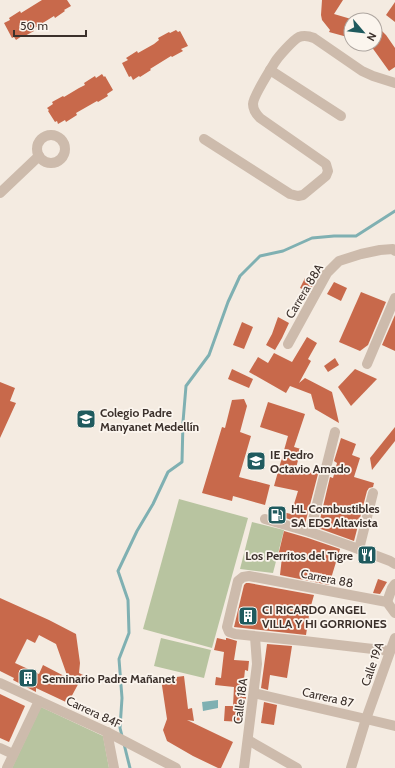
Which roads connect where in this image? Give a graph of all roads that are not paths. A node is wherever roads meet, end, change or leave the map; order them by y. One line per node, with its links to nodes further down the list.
1 (270, 70): 2 (street); 3 (street); 4 (street)
2 (395, 83)
3 (341, 116)
4 (204, 139)
5 (39, 156): 6 (street)
6 (0, 193)
7 (394, 249): 9 (street, Carrera 88A)
8 (395, 298): 10 (street)
9 (288, 344)
10 (366, 364)
11 (335, 432): 14 (street)
12 (373, 493): 15 (street)
13 (265, 519): 14 (street)
14 (310, 532): 15 (street)
15 (359, 549): 16 (street)
16 (395, 564)
17 (395, 584): 18 (street)
18 (387, 602): 19 (street); 20 (street, Carrera 88)
19 (395, 614)
20 (255, 637): 22 (street); 24 (street, Calle 18A)
21 (395, 638): 22 (street, Calle 19A)
22 (390, 651): 26 (street, Calle 19A)
23 (0, 683): 25 (street, Carrera 84F)
24 (254, 693): 26 (street, Carrera 87); 29 (street, Calle 18A)
25 (39, 701): 28 (street, Carrera 84F); 31 (street)
26 (366, 719): 27 (street, Carrera 87); 38 (street, Calle 19A)
27 (395, 726)
28 (107, 732): 32 (street, Carrera 84F); 34 (street)
29 (248, 740): 36 (street, Calle 18A); 37 (street)
30 (0, 748): 31 (street)
31 (13, 754): 33 (street)
32 (158, 763): 35 (street, Carrera 84F)
33 (7, 768)
34 (114, 768)
35 (176, 768)
36 (244, 768)
37 (298, 768)
38 (351, 768)

